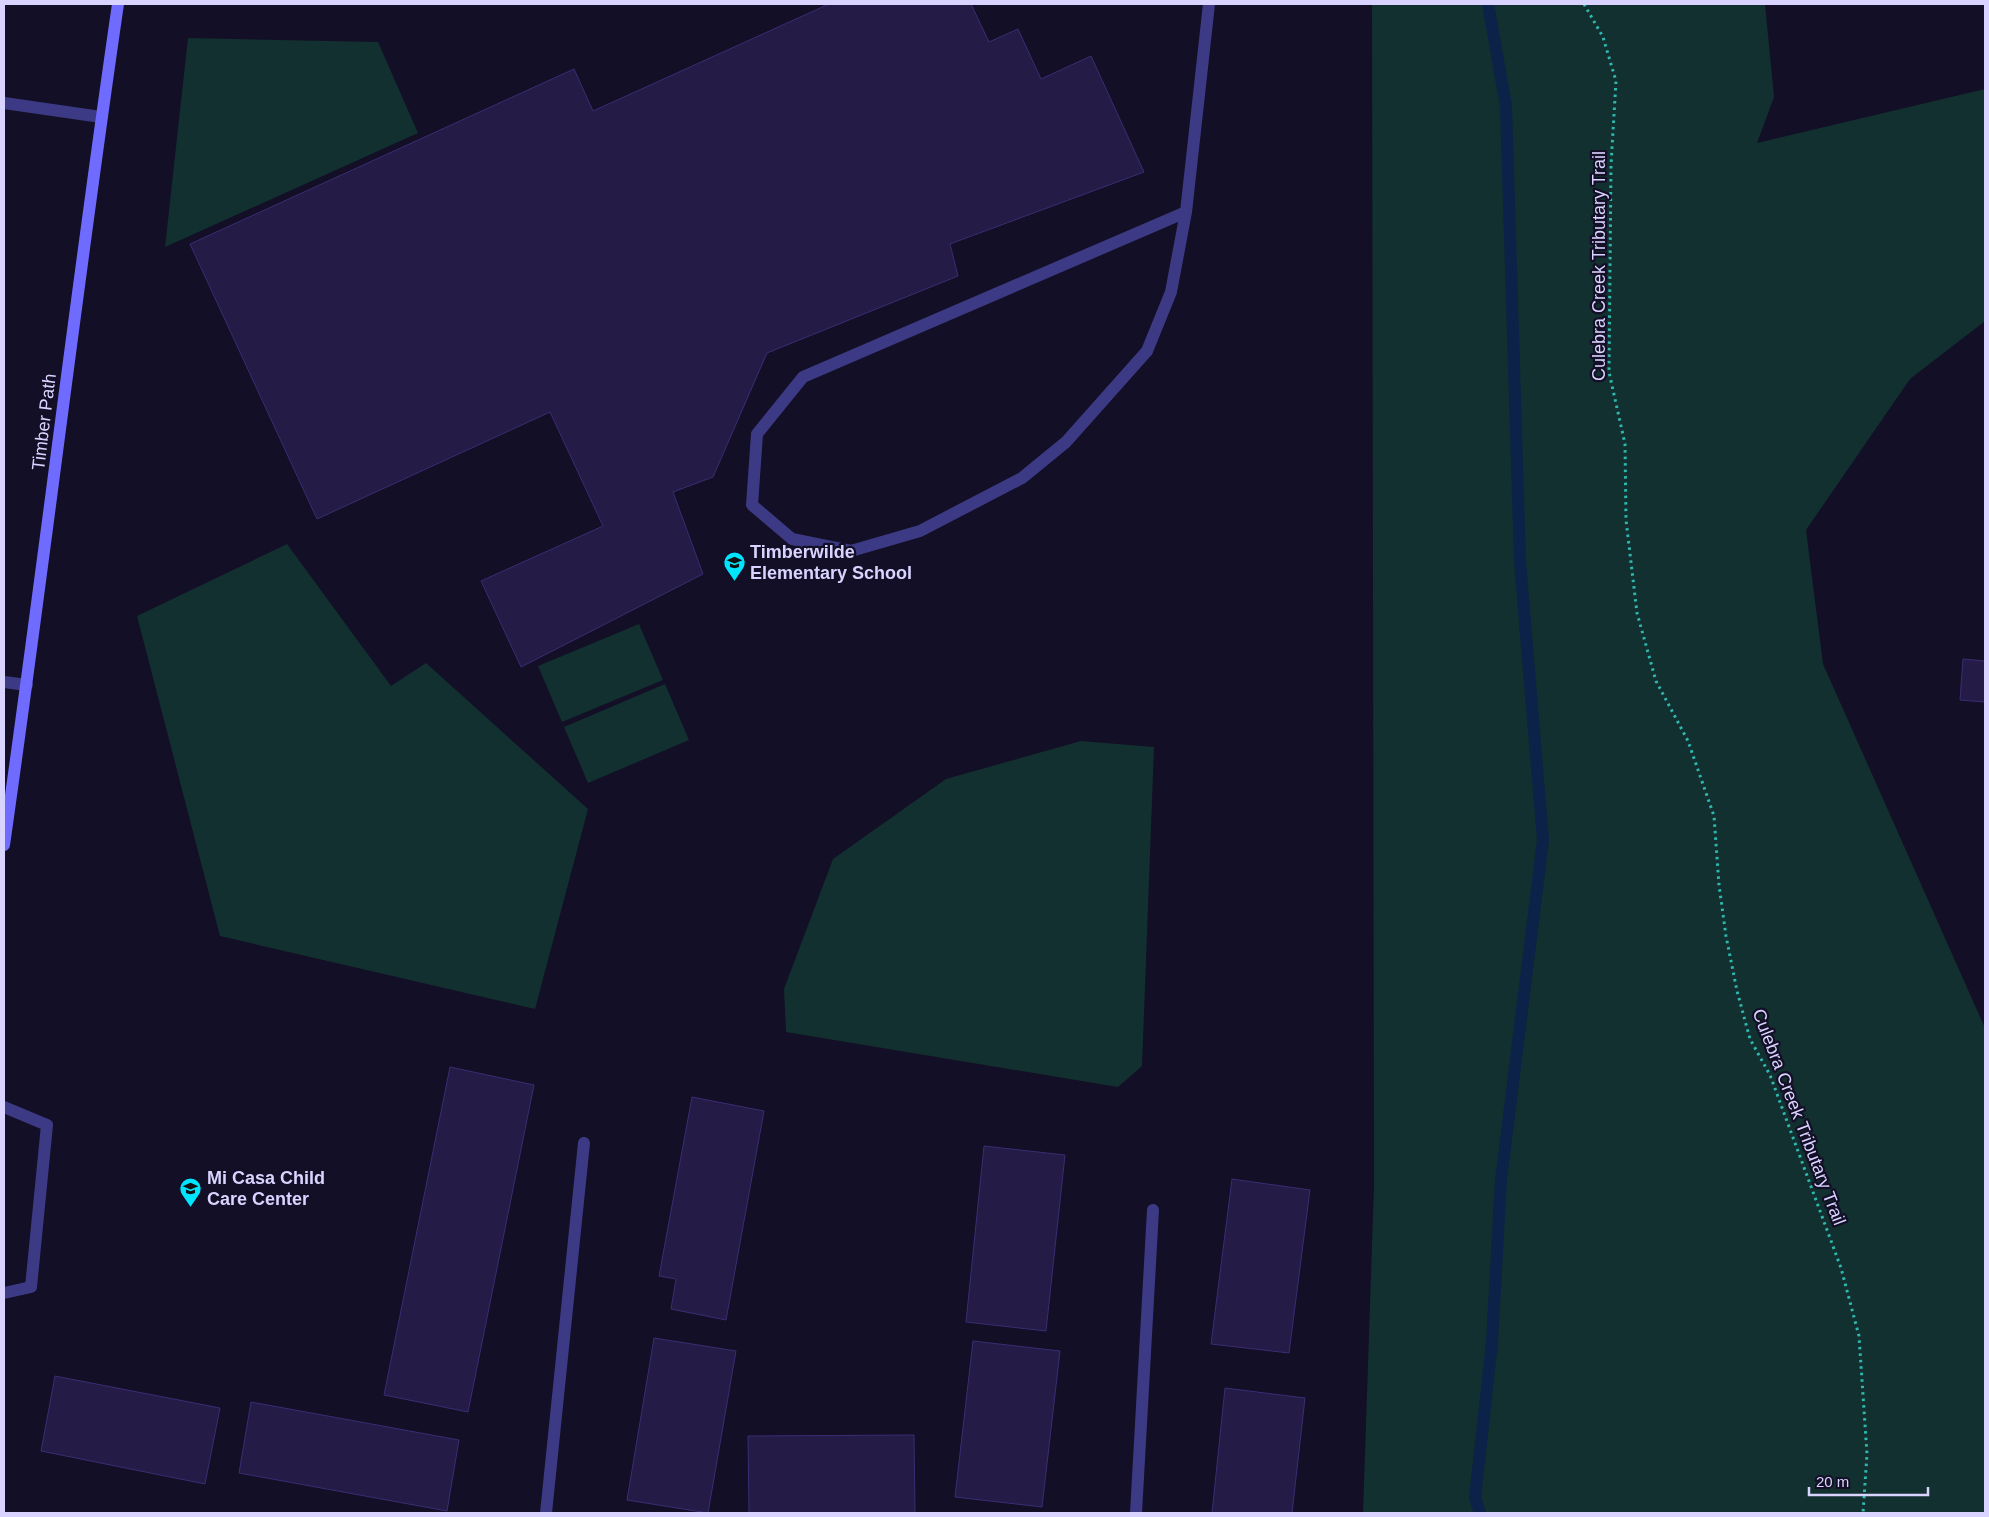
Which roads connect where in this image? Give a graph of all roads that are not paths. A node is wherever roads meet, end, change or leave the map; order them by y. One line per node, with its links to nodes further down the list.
1 (118, 4): 4 (street, Timber Path)
2 (1209, 4): 5 (street)
3 (4, 103): 4 (street)
4 (101, 118): 7 (street, Timber Path)
5 (1186, 212): 5 (street)
6 (4, 682): 7 (street)
7 (27, 685): 8 (street, Timber Path)
8 (4, 845)
9 (4, 1107): 12 (street)
10 (584, 1143): 13 (street)
11 (1153, 1210): 14 (street)
12 (4, 1292)
13 (546, 1513)
14 (1136, 1513)

